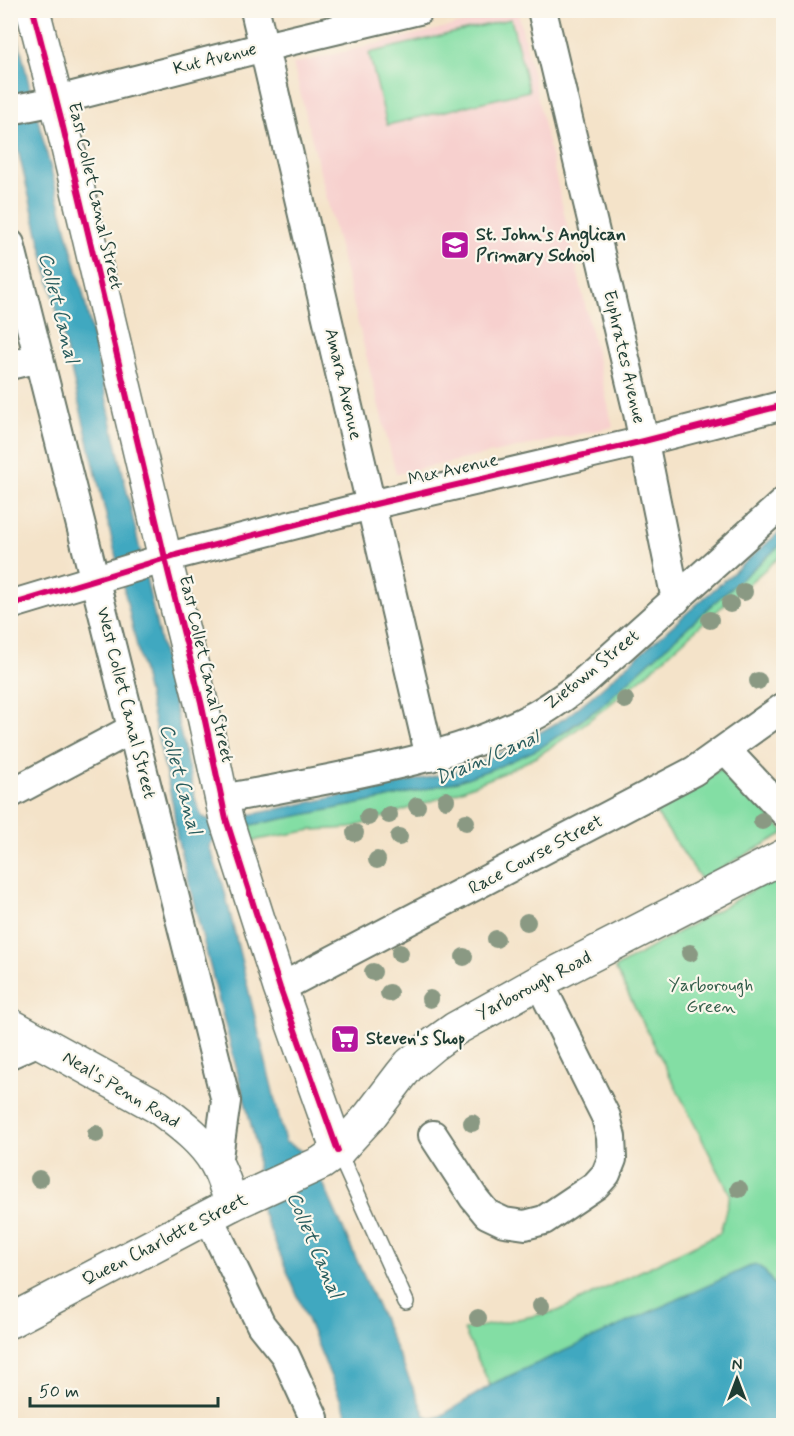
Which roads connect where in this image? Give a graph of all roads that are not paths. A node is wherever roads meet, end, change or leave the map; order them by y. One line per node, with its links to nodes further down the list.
1 (33, 10): 6 (street, East Collet Canal Street)
2 (255, 10): 5 (street, Amara Avenue)
3 (419, 10): 5 (street, Kut Avenue)
4 (542, 10): 12 (street, Euphrates Avenue)
5 (264, 46): 6 (street, Kut Avenue); 14 (street, Amara Avenue)
6 (51, 101): 7 (street, Kut Avenue); 15 (street, East Collet Canal Street)
7 (10, 110)
8 (10, 244): 9 (street, West Collet Canal Street)
9 (39, 358): 10 (street); 15 (street, West Collet Canal Street)
10 (10, 364)
11 (783, 405): 12 (street, Mex Avenue)
12 (644, 441): 14 (street, Mex Avenue); 16 (street, Euphrates Avenue)
13 (783, 502): 16 (street, Zietown Street)
14 (371, 505): 15 (street, Mex Avenue); 21 (street, Amara Avenue)
15 (130, 568): 17 (street, Mex Avenue); 19 (street, West Collet Canal Street); 24 (street, East Collet Canal Street)
16 (676, 600): 21 (street, Zietown Street)
17 (10, 605)
18 (783, 707): 20 (street, Race Course Street)
19 (132, 729): 22 (street); 32 (street, West Collet Canal Street)
20 (726, 750): 23 (street); 27 (street, Race Course Street)
21 (430, 757): 24 (street, Zietown Street)
22 (10, 794)
23 (783, 812)
24 (225, 816): 27 (street, East Collet Canal Street)
25 (783, 855): 26 (street, Yarborough Road)
26 (538, 982): 30 (street); 31 (street, Yarborough Road)
27 (280, 988): 31 (street, East Collet Canal Street)
28 (10, 1025): 29 (street, Neal's Penn Road)
29 (25, 1048): 32 (street, Neal's Penn Road)
30 (433, 1135)
31 (329, 1157): 33 (street, Queen Charlotte Street); 34 (lane)
32 (217, 1164): 33 (street, Neal's Penn Road)
33 (230, 1205): 35 (street, Queen Charlotte Street); 36 (street)
34 (406, 1302)
35 (10, 1321)
36 (314, 1418)

